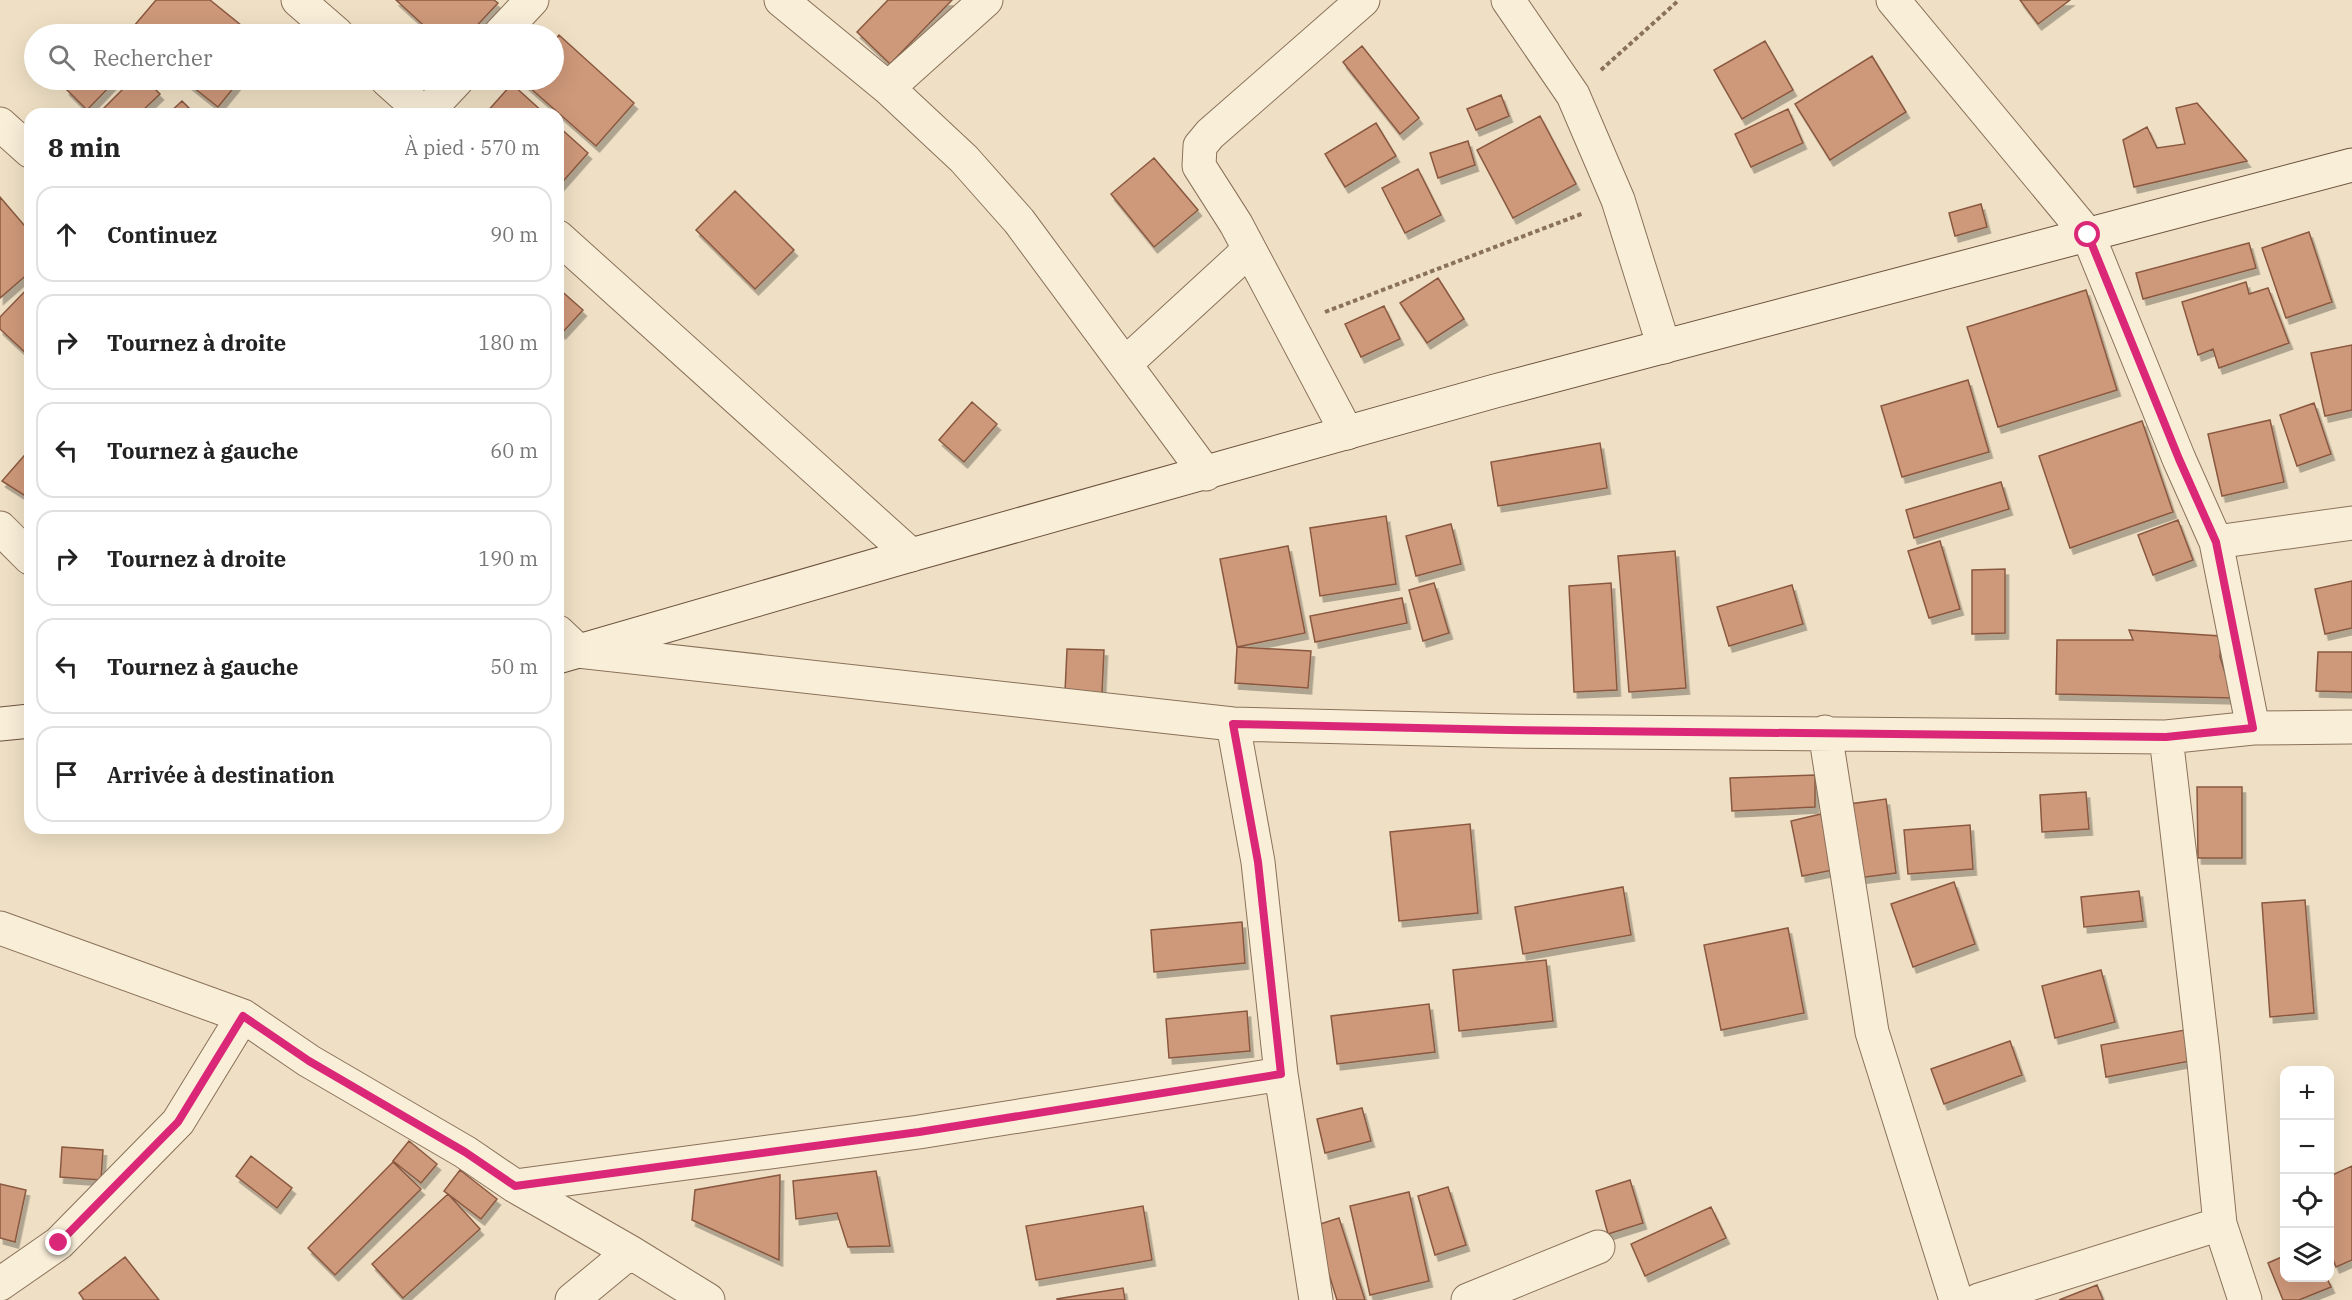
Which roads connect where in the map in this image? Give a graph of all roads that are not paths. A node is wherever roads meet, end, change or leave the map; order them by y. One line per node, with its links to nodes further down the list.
1 (298, 0): 8 (street)
2 (532, 0): 9 (street)
3 (781, 0): 10 (street)
4 (986, 0): 10 (street)
5 (1363, 0): 20 (street)
6 (1508, 0): 21 (street)
7 (1893, 0): 18 (street)
8 (326, 24)
9 (509, 24)
10 (888, 88): 22 (street)
11 (398, 90): 13 (street)
12 (448, 90): 14 (street)
13 (418, 108)
14 (431, 108)
15 (0, 124): 16 (street)
16 (24, 146)
17 (2352, 165): 18 (street)
18 (2088, 235): 21 (street); 27 (street)
19 (564, 242): 29 (street)
20 (1249, 250): 22 (street); 23 (street)
21 (1664, 347): 23 (street)
22 (1126, 363): 24 (street)
23 (1347, 433): 24 (street)
24 (1206, 474): 29 (street)
25 (2352, 523): 27 (street)
26 (0, 528): 28 (street)
27 (2216, 542): 35 (street)
28 (24, 552)
29 (911, 555): 30 (street)
30 (565, 647): 33 (street)
31 (24, 722): 32 (street)
32 (0, 724)
33 (1233, 724): 36 (street); 40 (street)
34 (2352, 727): 35 (street)
35 (2253, 728): 37 (street)
36 (1825, 732): 37 (street); 50 (street)
37 (2166, 737): 42 (street)
38 (0, 928): 39 (street)
39 (243, 1016): 41 (street); 45 (street)
40 (1281, 1074): 41 (street); 48 (street)
41 (515, 1186): 44 (street)
42 (2220, 1224): 51 (street); 52 (street)
43 (1598, 1247): 49 (street)
44 (630, 1252): 46 (street); 47 (street)
45 (0, 1284)
46 (572, 1300)
47 (708, 1300)
48 (1316, 1300)
49 (1468, 1300)
50 (1956, 1300)
51 (1980, 1300)
52 (2245, 1300)

